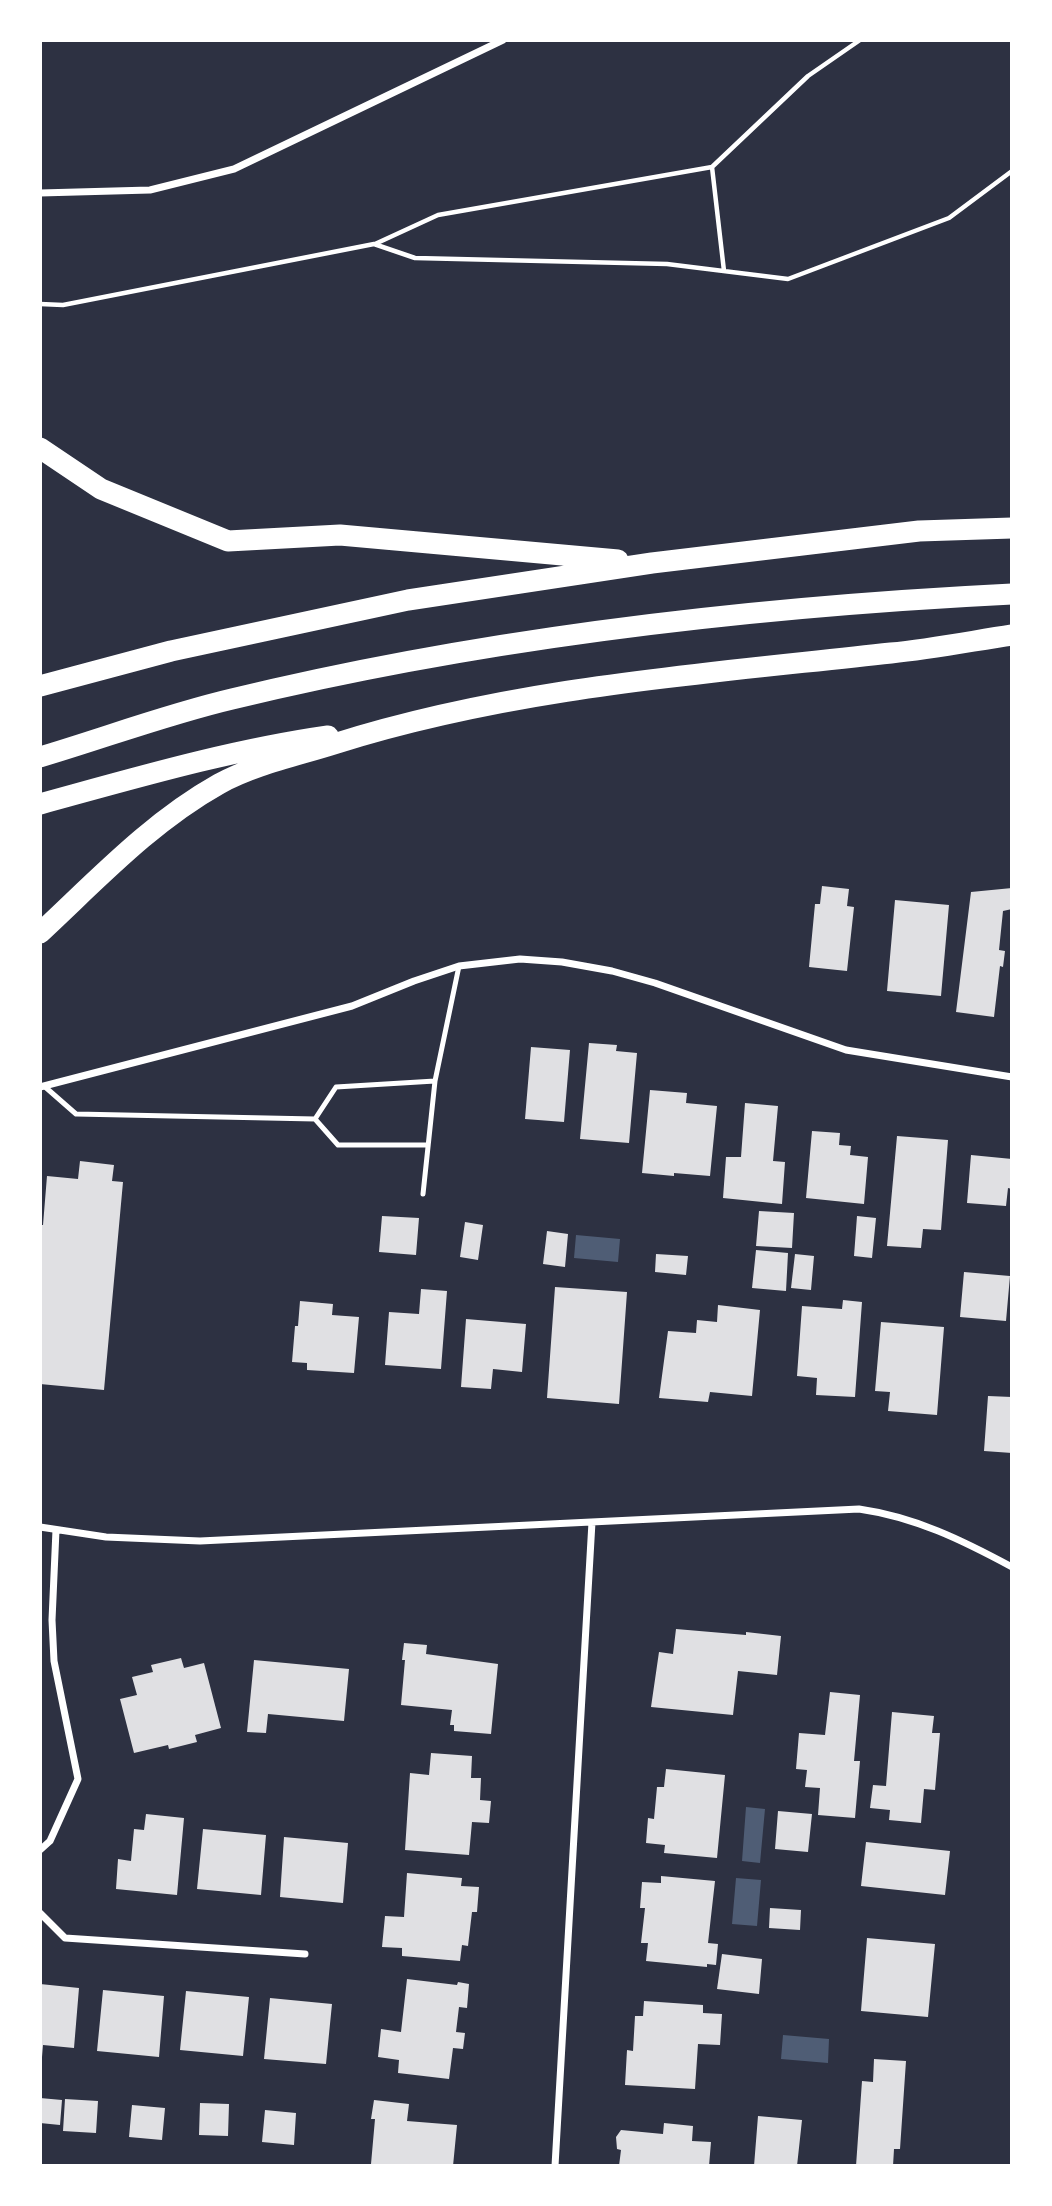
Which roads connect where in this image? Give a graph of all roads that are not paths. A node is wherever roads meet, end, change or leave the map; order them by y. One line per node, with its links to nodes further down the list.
1 (503, 40): 2 (street)
2 (40, 193)
3 (40, 448): 5 (highway)
4 (1012, 528): 5 (highway)
5 (652, 563): 8 (highway)
6 (1012, 594): 10 (highway)
7 (1012, 635): 9 (highway)
8 (40, 686)
9 (390, 726): 11 (highway); 12 (highway)
10 (40, 757)
11 (40, 804)
12 (40, 933)
13 (459, 966): 14 (street); 15 (lane); 16 (street)
14 (1012, 1077)
15 (435, 1081): 17 (lane); 18 (lane)
16 (42, 1087): 17 (lane)
17 (315, 1119): 18 (lane)
18 (428, 1145): 19 (lane)
19 (423, 1194)
20 (592, 1522): 22 (street); 23 (street); 27 (street)
21 (40, 1527): 22 (street)
22 (56, 1530): 24 (street)
23 (1012, 1567)
24 (40, 1850)
25 (40, 1913): 26 (street)
26 (304, 1954)
27 (555, 2166)

